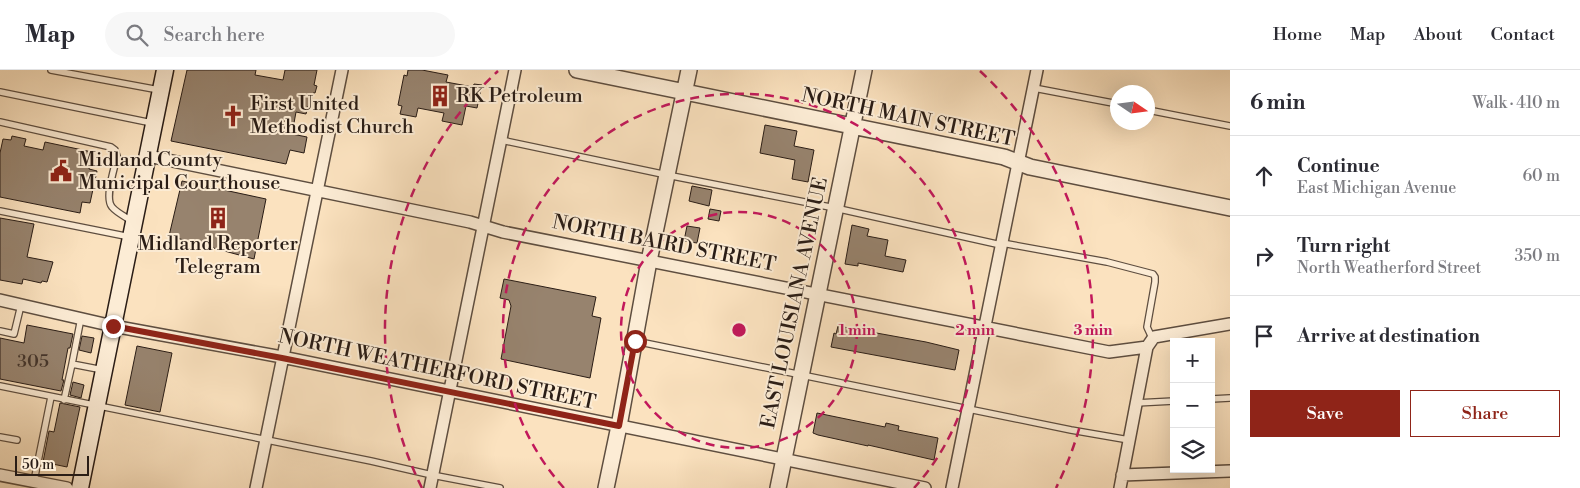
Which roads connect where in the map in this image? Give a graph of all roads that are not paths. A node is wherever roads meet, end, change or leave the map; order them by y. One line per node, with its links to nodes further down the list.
1 (51, 70): 10 (lane)
2 (165, 70): 10 (main road)
3 (342, 70): 23 (street)
4 (516, 70): 19 (street)
5 (577, 70): 12 (street, NORTH MAIN STREET)
6 (689, 70): 12 (street)
7 (864, 70): 17 (street, EAST LOUISIANA AVENUE)
8 (1037, 70): 9 (street)
9 (1034, 88): 13 (lane); 21 (street)
10 (161, 91): 16 (main road)
11 (0, 92): 16 (lane)
12 (684, 92): 17 (street, NORTH MAIN STREET); 22 (street)
13 (1110, 102)
14 (1155, 111): 18 (lane)
15 (0, 122): 28 (lane)
16 (154, 123): 20 (main road)
17 (852, 126): 21 (street, NORTH MAIN STREET); 24 (street, EAST LOUISIANA AVENUE)
18 (1230, 126)
19 (501, 140): 22 (lane); 27 (street)
20 (148, 156): 23 (street, NORTH BAIRD STREET); 28 (main road)
21 (1018, 162): 25 (street, NORTH MAIN STREET); 29 (street)
22 (667, 175): 24 (lane); 30 (street)
23 (317, 191): 27 (street, NORTH BAIRD STREET); 41 (street)
24 (835, 208): 29 (lane); 31 (street, EAST LOUISIANA AVENUE)
25 (1230, 208)
26 (0, 211): 28 (lane)
27 (483, 226): 30 (street, NORTH BAIRD STREET); 46 (street)
28 (133, 230): 36 (main road)
29 (1002, 244): 37 (street); 40 (lane)
30 (649, 261): 31 (street, NORTH BAIRD STREET); 39 (street)
31 (818, 294): 37 (street, NORTH BAIRD STREET); 44 (street, EAST LOUISIANA AVENUE)
32 (0, 300): 33 (street, NORTH WEATHERFORD STREET)
33 (21, 305): 34 (street, NORTH WEATHERFORD STREET); 38 (lane)
34 (81, 318): 36 (street, NORTH WEATHERFORD STREET); 42 (lane)
35 (1230, 324): 40 (street, NORTH BAIRD STREET)
36 (113, 326): 41 (street, NORTH WEATHERFORD STREET); 43 (main road)
37 (985, 327): 40 (street, NORTH BAIRD STREET); 54 (street)
38 (0, 332)
39 (635, 341): 44 (lane); 55 (street)
40 (1150, 343): 52 (street)
41 (282, 358): 46 (street, NORTH WEATHERFORD STREET); 58 (street)
42 (72, 364): 43 (lane); 50 (lane)
43 (104, 371): 53 (main road)
44 (801, 375): 54 (lane); 60 (street, EAST LOUISIANA AVENUE)
45 (0, 386): 47 (lane)
46 (449, 392): 55 (street, NORTH WEATHERFORD STREET); 63 (street)
47 (51, 397): 50 (lane); 65 (lane)
48 (1230, 398): 49 (lane)
49 (1215, 399)
50 (64, 400): 53 (lane)
51 (1170, 401): 52 (lane)
52 (1136, 402): 59 (street)
53 (97, 407): 58 (lane); 67 (main road)
54 (968, 409): 59 (lane); 74 (street)
55 (619, 426): 60 (street, NORTH WEATHERFORD STREET); 71 (street)
56 (0, 437): 57 (lane)
57 (17, 440)
58 (266, 440): 63 (lane); 68 (street)
59 (1129, 440): 64 (street)
60 (784, 460): 72 (street, EAST LOUISIANA AVENUE); 73 (street, NORTH WEATHERFORD STREET)
61 (1230, 471): 64 (street)
62 (0, 475): 65 (street)
63 (432, 475): 69 (street); 70 (lane)
64 (1122, 475): 75 (street)
65 (34, 481): 66 (street)
66 (67, 488)
67 (80, 488)
68 (256, 488)
69 (430, 488)
70 (500, 488)
71 (606, 488)
72 (778, 488)
73 (925, 488)
74 (952, 488)
75 (1120, 488)

